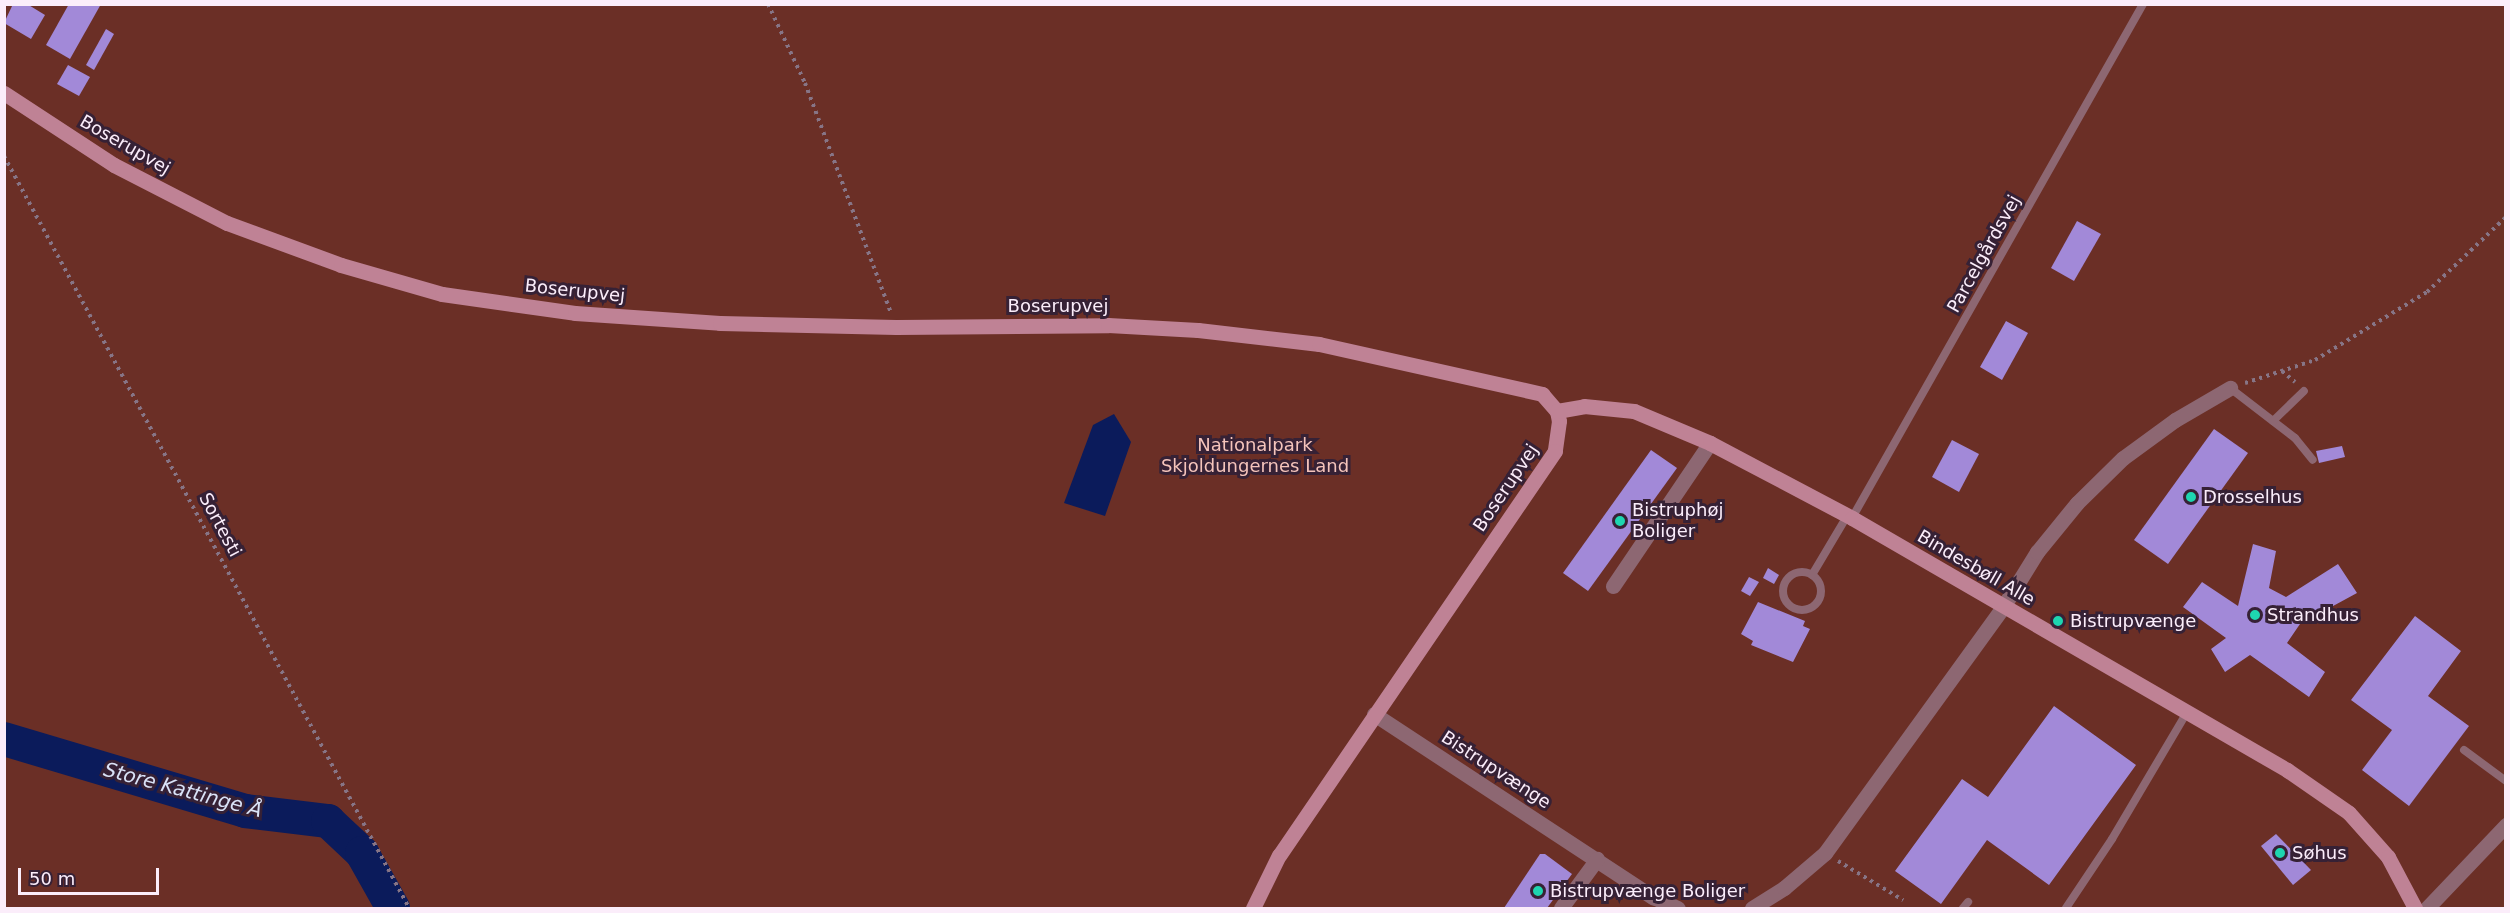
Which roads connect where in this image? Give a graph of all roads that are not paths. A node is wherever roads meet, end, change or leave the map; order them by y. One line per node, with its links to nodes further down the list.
1 (2143, 4): 9 (lane, Parcelgårdsvej)
2 (4, 93): 5 (street, Boserupvej)
3 (2230, 388): 6 (lane); 12 (street)
4 (2304, 391): 6 (lane)
5 (1557, 411): 7 (street, Bindesbøll Alle); 14 (street, Boserupvej)
6 (2273, 421): 8 (lane)
7 (1710, 443): 9 (street, Bindesbøll Alle); 11 (street)
8 (2313, 460)
9 (1849, 517): 10 (lane, Parcelgårdsvej); 12 (street, Bindesbøll Alle)
10 (1812, 574): 10 (lane)
11 (1613, 586)
12 (2003, 607): 13 (street, Bindesbøll Alle); 22 (street)
13 (2187, 712): 23 (lane); 24 (street, Bindesbøll Alle)
14 (1374, 714): 18 (street, Bistrupvænge); 19 (street, Boserupvej)
15 (2464, 750): 16 (lane)
16 (2505, 781)
17 (2505, 825): 25 (street)
18 (1597, 859): 20 (street); 21 (street, Bistrupvænge)
19 (1253, 909)
20 (1561, 909)
21 (1678, 909)
22 (1752, 909)
23 (2066, 909)
24 (2415, 909)
25 (2427, 909)

